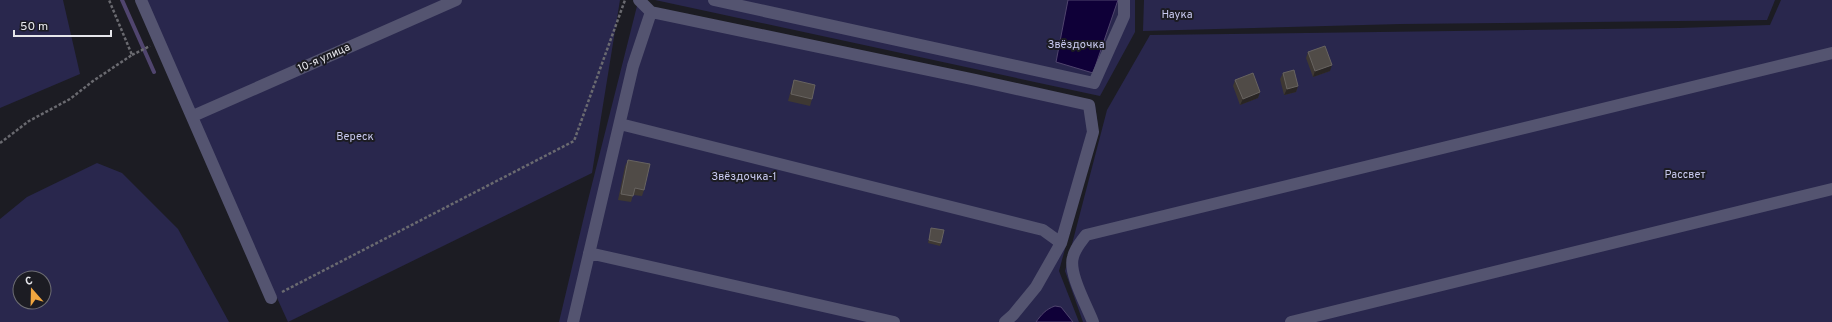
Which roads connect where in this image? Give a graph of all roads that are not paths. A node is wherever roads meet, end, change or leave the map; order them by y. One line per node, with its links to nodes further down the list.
1 (141, 0): 8 (street)
2 (456, 0): 8 (street, 10-я улица)
3 (639, 0): 6 (street)
4 (714, 0): 5 (street)
5 (1124, 0)
6 (651, 12): 9 (street); 11 (street)
7 (1832, 53): 17 (street)
8 (193, 116): 13 (street)
9 (620, 124): 11 (street); 12 (street)
10 (1832, 189): 18 (street)
11 (1061, 243): 16 (street)
12 (589, 253): 14 (street); 15 (street)
13 (271, 298)
14 (573, 322)
15 (894, 322)
16 (1005, 322)
17 (1093, 322)
18 (1291, 322)

